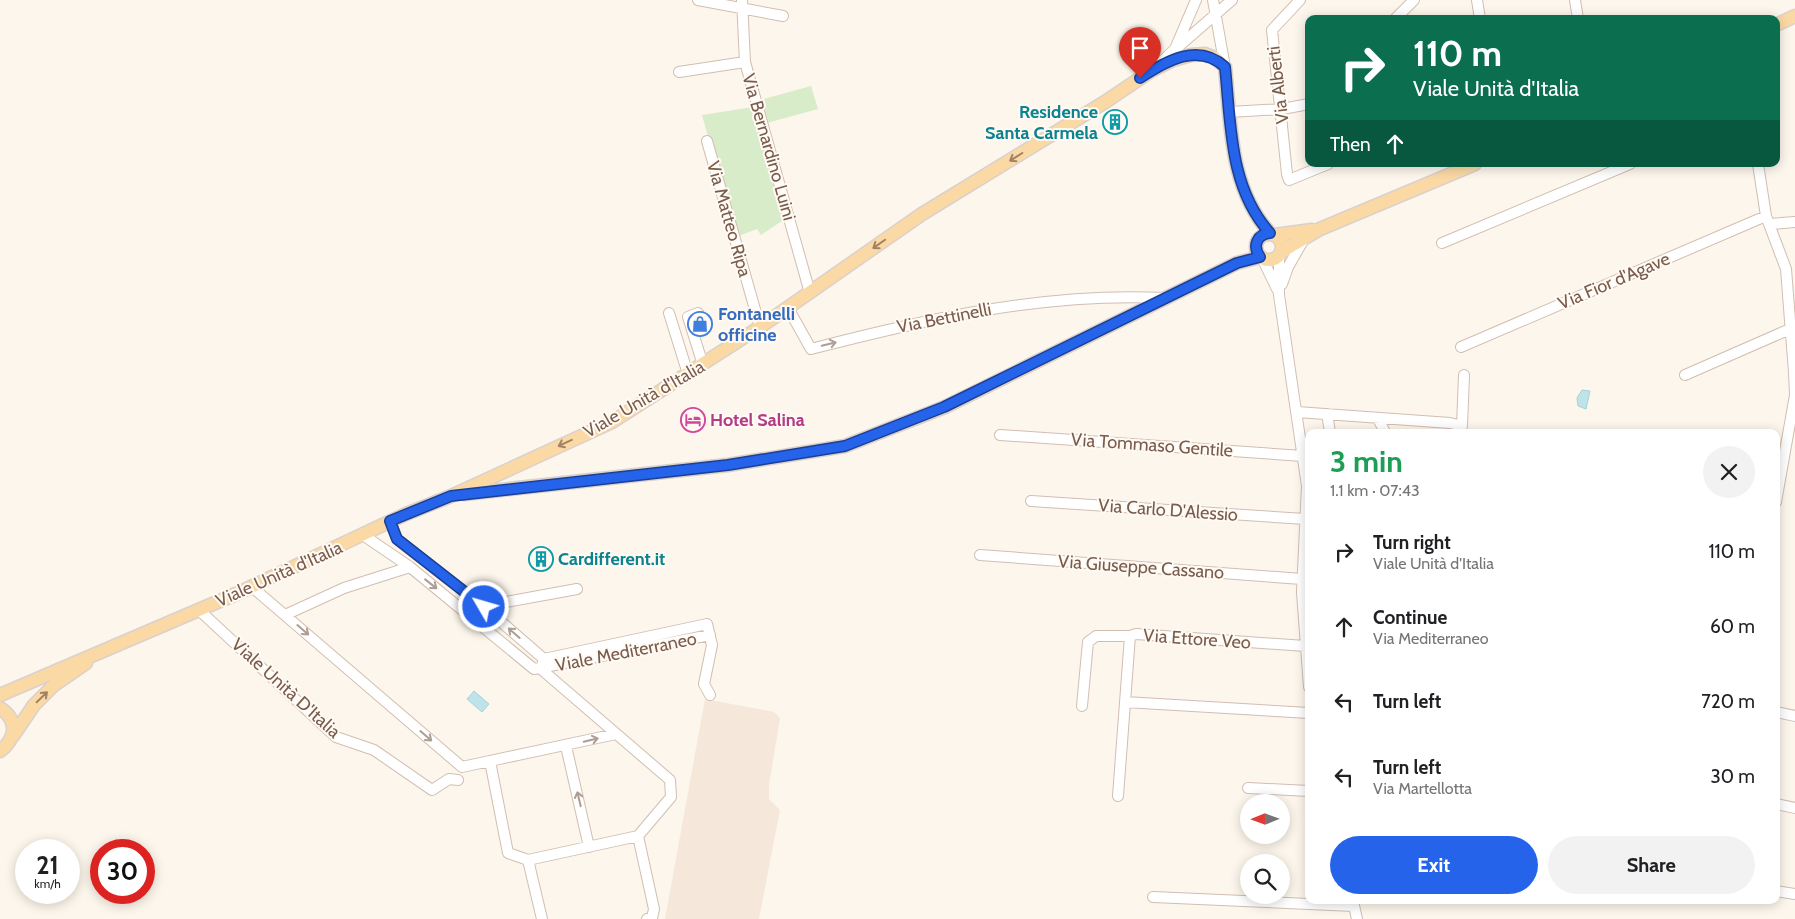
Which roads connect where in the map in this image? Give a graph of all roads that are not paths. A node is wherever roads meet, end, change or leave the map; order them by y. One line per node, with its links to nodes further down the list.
1 (698, 0): 9 (street)
2 (1196, 0): 17 (street)
3 (1213, 0): 10 (street)
4 (1232, 0): 10 (street)
5 (1300, 0): 23 (street, Via Alberti)
6 (1414, 0): 11 (street)
7 (1477, 0): 12 (street)
8 (1575, 0): 13 (street)
9 (742, 4): 14 (street); 18 (street, Via Bernardino Luini)
10 (1217, 15): 17 (street); 19 (street)
11 (1399, 15)
12 (1479, 15)
13 (1577, 15)
14 (783, 16)
15 (1795, 16): 16 (main road)
16 (1780, 23)
17 (1175, 49): 20 (street)
18 (745, 62): 21 (street); 38 (street, Via Bernardino Luini)
19 (1225, 67): 20 (main road, Viale Unità d'Italia); 24 (main road)
20 (1151, 71): 38 (main road, Viale Unità d'Italia, one-way to 38)
21 (679, 72)
22 (1305, 105): 23 (street)
23 (1282, 109): 24 (street); 26 (street, Via Alberti)
24 (1229, 112): 33 (main road)
25 (707, 141): 47 (street, Via Matteo Ripa)
26 (1321, 167)
27 (1469, 167): 32 (main road)
28 (1623, 167): 35 (street)
29 (1759, 167): 30 (street)
30 (1768, 220): 31 (street, Via Fior d'Agave); 42 (street); 49 (street, Via Fior d'Agave)
31 (1795, 222)
32 (1320, 229): 33 (main road); 34 (main road)
33 (1272, 234): 36 (main road); 37 (main road)
34 (1305, 238): 36 (main road); 39 (street)
35 (1442, 243)
36 (1280, 254): 37 (main road); 39 (street)
37 (1261, 258): 39 (street); 41 (main road)
38 (810, 293): 43 (main road, Viale Unità d'Italia)
39 (1279, 295): 54 (street)
40 (1126, 296): 41 (street, Via Bettinelli); 43 (street, Via Bettinelli, one-way to 40); 46 (street)
41 (1167, 298): 46 (main road)
42 (1792, 307): 48 (street)
43 (788, 308): 47 (main road, Viale Unità d'Italia)
44 (669, 313): 51 (street, Viale Unità D'Italia)
45 (698, 313): 50 (street, Viale Unità D'Italia)
46 (1137, 313): 64 (main road)
47 (760, 326): 50 (main road, Viale Unità d'Italia)
48 (1790, 329): 53 (street); 63 (street)
49 (1461, 347)
50 (703, 365): 51 (main road, Viale Unità d'Italia)
51 (688, 374): 61 (main road, Viale Unità d'Italia, one-way to 61)
52 (1464, 375): 56 (street)
53 (1685, 375)
54 (1297, 412): 55 (street); 60 (street)
55 (1327, 414): 56 (street); 57 (street)
56 (1378, 418): 58 (street)
57 (1330, 429)
58 (1384, 429)
59 (1000, 435): 60 (street, Via Tommaso Gentile)
60 (1303, 456): 62 (street)
61 (510, 468): 64 (main road); 65 (main road, Viale Unità d'Italia)
62 (1305, 469)
63 (1780, 479)
64 (519, 488): 65 (main road)
65 (451, 496): 68 (main road, Viale Unità d'Italia)
66 (1032, 501): 67 (street, Via Carlo D'Alessio)
67 (1305, 519): 72 (street)
68 (390, 521): 69 (main road, Viale Unità d'Italia); 75 (street)
69 (363, 535): 71 (street); 73 (main road, Viale Unità d'Italia)
70 (980, 555): 72 (street, Via Giuseppe Cassano)
71 (410, 567): 77 (street, one-way to 77); 78 (street)
72 (1302, 578): 80 (street)
73 (252, 587): 76 (main road, Viale Unità d'Italia); 78 (street)
74 (577, 589): 75 (street)
75 (484, 607): 77 (street); 82 (street, one-way to 75)
76 (199, 610): 81 (main road, Viale Unità d'Italia); 96 (street, Viale Unità D'Italia)
77 (464, 610): 82 (street)
78 (285, 615): 95 (street, one-way to 95)
79 (1130, 636): 80 (street, Via Ettore Veo); 85 (street, Via Ettore Veo); 86 (street)
80 (1305, 646)
81 (105, 650): 83 (main road, Viale Unità d'Italia); 92 (main road, Viale Unità d'Italia, one-way to 81)
82 (543, 664): 84 (street, Viale Mediterraneo); 91 (street)
83 (0, 695)
84 (710, 695)
85 (1125, 702): 89 (street); 99 (street, Via Ettore Veo)
86 (1082, 706)
87 (0, 708): 92 (main road)
88 (1780, 713): 90 (street)
89 (1305, 714)
90 (1795, 716)
91 (616, 734): 93 (street, one-way to 91); 102 (street)
92 (13, 736): 94 (main road, Viale Unità d'Italia)
93 (566, 746): 95 (street); 103 (street, one-way to 93)
94 (0, 750)
95 (490, 761): 104 (street)
96 (458, 780)
97 (1248, 788): 98 (street)
98 (1305, 791)
99 (1118, 796)
100 (1780, 805): 101 (street)
101 (1795, 808)
102 (638, 836): 103 (street); 111 (street)
103 (589, 847): 104 (street)
104 (528, 860): 110 (street)
105 (1780, 892): 106 (street)
106 (1795, 894)
107 (1154, 897): 108 (street)
108 (1305, 902)
109 (1354, 904): 112 (street)
110 (542, 919)
111 (647, 919)
112 (1357, 919)

